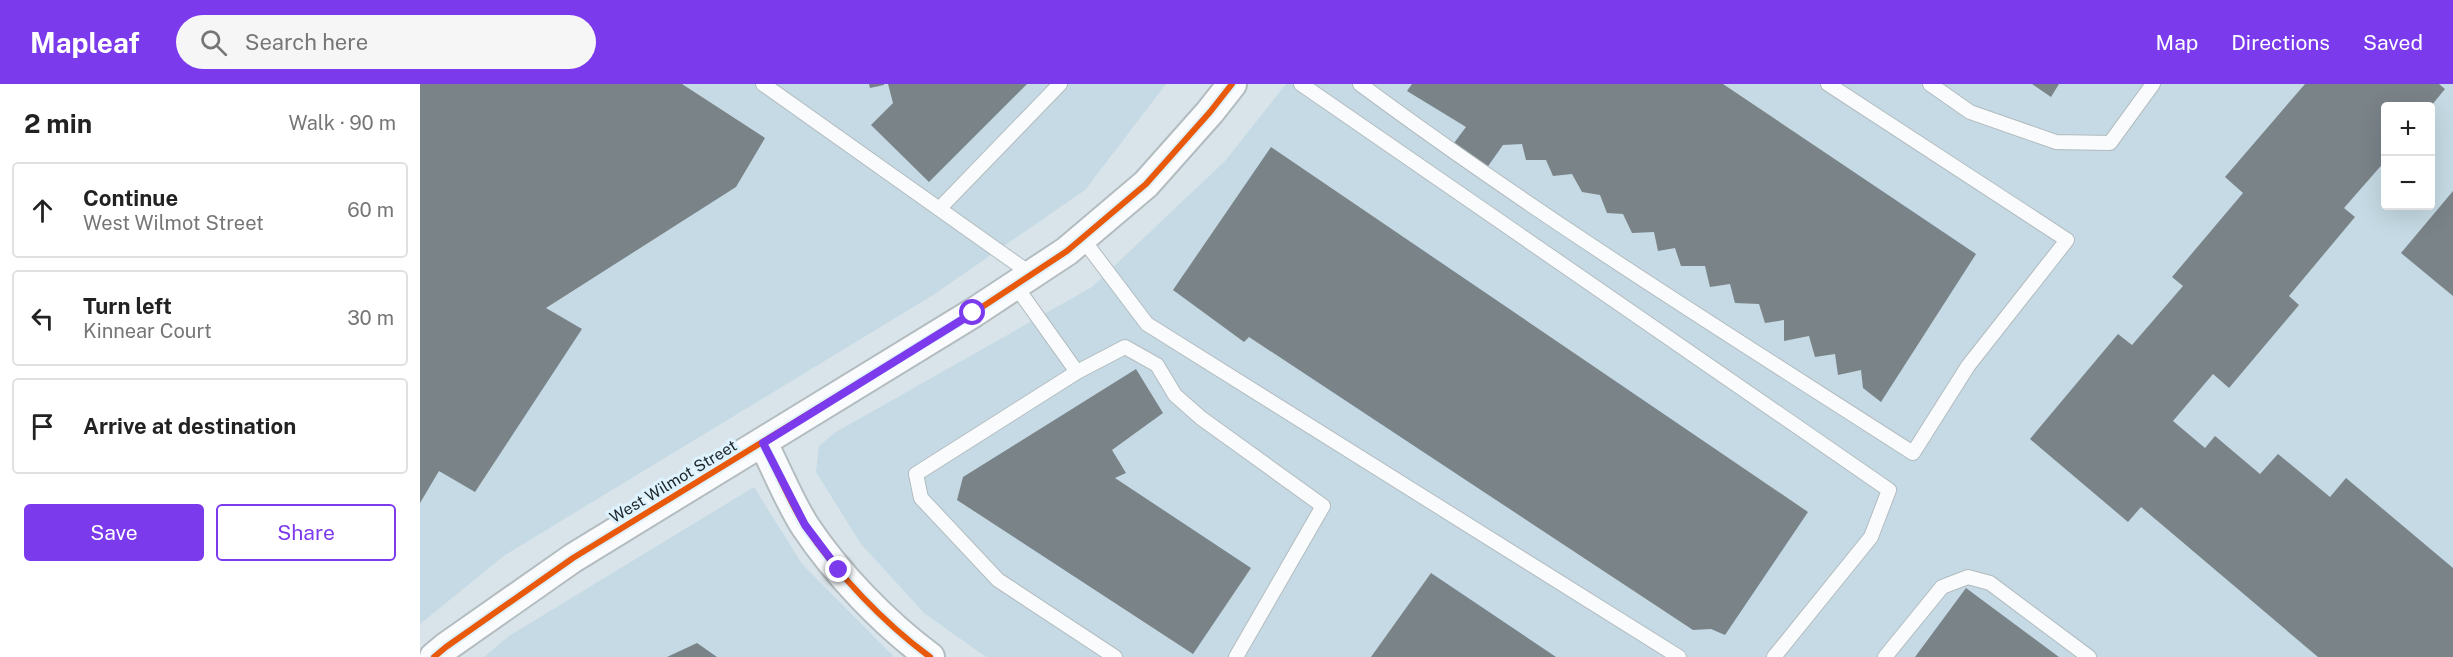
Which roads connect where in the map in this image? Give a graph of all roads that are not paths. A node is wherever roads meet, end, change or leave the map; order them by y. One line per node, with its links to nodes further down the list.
1 (764, 84): 9 (lane)
2 (1060, 84): 9 (lane)
3 (1232, 84): 10 (street, West Wilmot Street)
4 (1301, 84): 19 (lane)
5 (1360, 84): 6 (lane)
6 (1828, 84)
7 (1930, 84): 8 (lane)
8 (2152, 84)
9 (939, 209): 11 (lane)
10 (1082, 238): 11 (street, West Wilmot Street); 18 (lane)
11 (1023, 280): 12 (lane); 13 (street, West Wilmot Street)
12 (1077, 372): 16 (lane); 17 (lane)
13 (763, 443): 14 (street, West Wilmot Street); 15 (street)
14 (434, 657)
15 (930, 657)
16 (1115, 657)
17 (1236, 657)
18 (1679, 657)
19 (1774, 657)
20 (1885, 657): 21 (lane)
21 (2089, 657)

